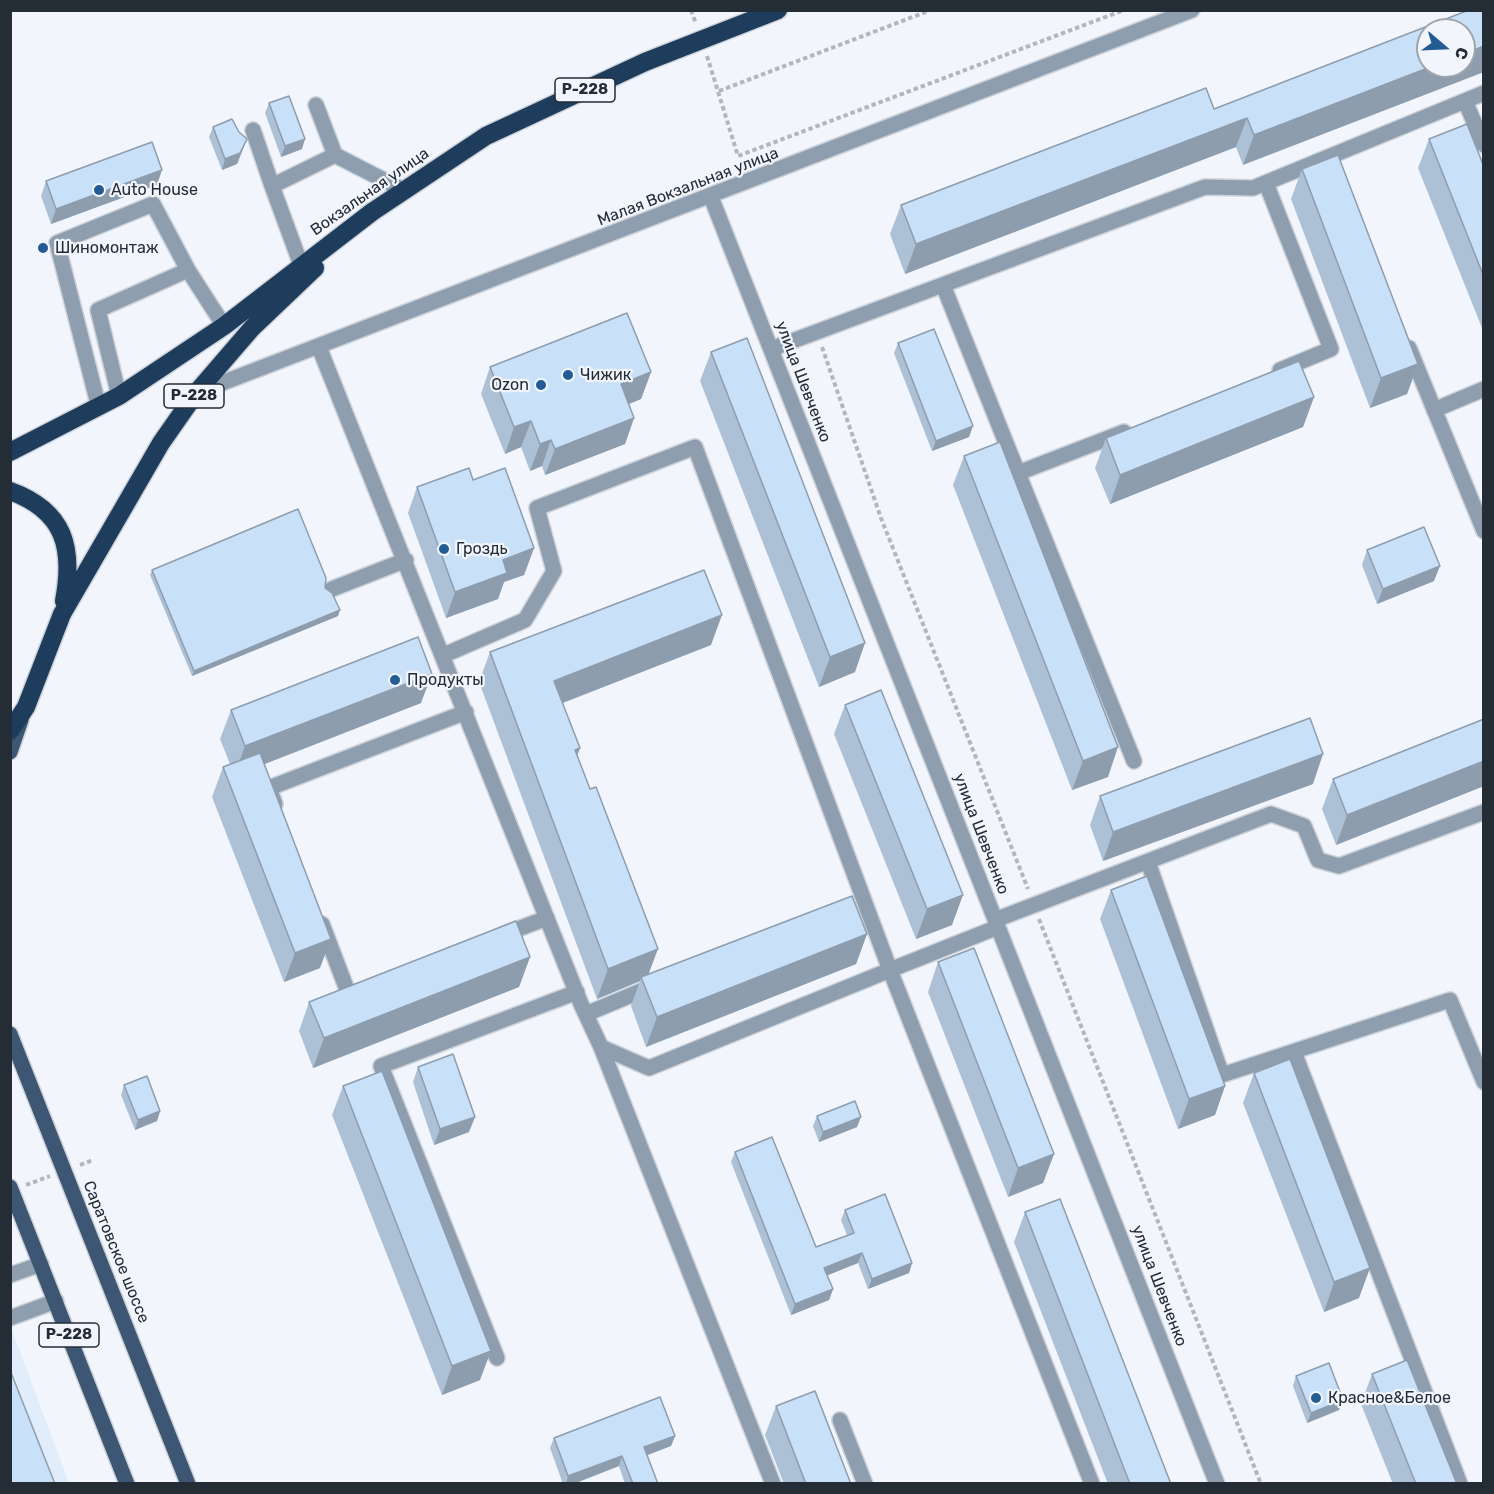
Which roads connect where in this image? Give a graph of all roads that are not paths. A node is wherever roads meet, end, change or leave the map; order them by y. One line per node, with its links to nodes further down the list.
1 (778, 10): 11 (highway, Вокзальная улица / Р-228)
2 (1192, 10): 12 (street, Малая Вокзальная улица)
3 (1484, 93): 4 (street)
4 (1465, 101): 7 (street); 9 (street)
5 (316, 105): 8 (street)
6 (253, 130): 10 (street)
7 (1484, 145)
8 (335, 155): 10 (street); 11 (street)
9 (1266, 183): 16 (street); 21 (street)
10 (272, 186): 14 (street)
11 (403, 190): 13 (highway, Вокзальная улица / Р-228)
12 (711, 197): 19 (street, Малая Вокзальная улица); 20 (street, улица Шевченко)
13 (372, 212): 14 (highway, Вокзальная улица / Р-228); 23 (highway, Р-228)
14 (302, 265): 17 (highway, Вокзальная улица / Р-228)
15 (188, 270): 17 (street); 24 (street); 25 (street)
16 (943, 285): 20 (street); 29 (street)
17 (224, 326): 24 (highway, Вокзальная улица / Р-228)
18 (1403, 332): 26 (street)
19 (319, 347): 23 (street, Малая Вокзальная улица); 32 (street)
20 (771, 349): 46 (street, улица Шевченко)
21 (1266, 375)
22 (1484, 389): 26 (street)
23 (196, 393): 34 (highway, Р-228)
24 (119, 396): 25 (highway, Вокзальная улица / Р-228)
25 (99, 408): 28 (highway, Вокзальная улица / Р-228)
26 (1434, 410): 31 (street)
27 (1137, 426): 29 (street)
28 (10, 452)
29 (1018, 473): 40 (street)
30 (10, 491): 34 (highway)
31 (1484, 531)
32 (405, 560): 33 (street); 35 (street)
33 (332, 589)
34 (62, 614): 36 (highway, Р-228)
35 (444, 655): 37 (street); 48 (street)
36 (26, 707): 38 (highway); 39 (main road, Р-228)
37 (466, 712): 42 (street); 45 (street)
38 (10, 730)
39 (10, 752)
40 (1134, 760)
41 (1484, 812): 43 (street)
42 (282, 821)
43 (1148, 862): 46 (street); 55 (street)
44 (315, 908): 50 (street)
45 (547, 918): 47 (street); 51 (street)
46 (997, 924): 48 (street); 69 (street, улица Шевченко)
47 (492, 939)
48 (890, 970): 54 (street); 68 (street)
49 (671, 978): 52 (street)
50 (371, 986)
51 (577, 992): 52 (street); 62 (street)
52 (586, 1014): 54 (street)
53 (10, 1034): 65 (main road, Саратовское шоссе)
54 (601, 1047): 66 (street)
55 (1294, 1052): 56 (street); 70 (street)
56 (1484, 1082)
57 (10, 1187): 58 (main road, Р-228)
58 (41, 1264): 59 (street); 60 (main road, Р-228)
59 (10, 1275)
60 (56, 1301): 61 (street); 64 (main road, Р-228)
61 (10, 1318)
62 (497, 1358)
63 (840, 1420): 67 (street)
64 (127, 1484)
65 (188, 1484)
66 (773, 1484)
67 (865, 1484)
68 (1092, 1484)
69 (1217, 1484)
70 (1460, 1484)

